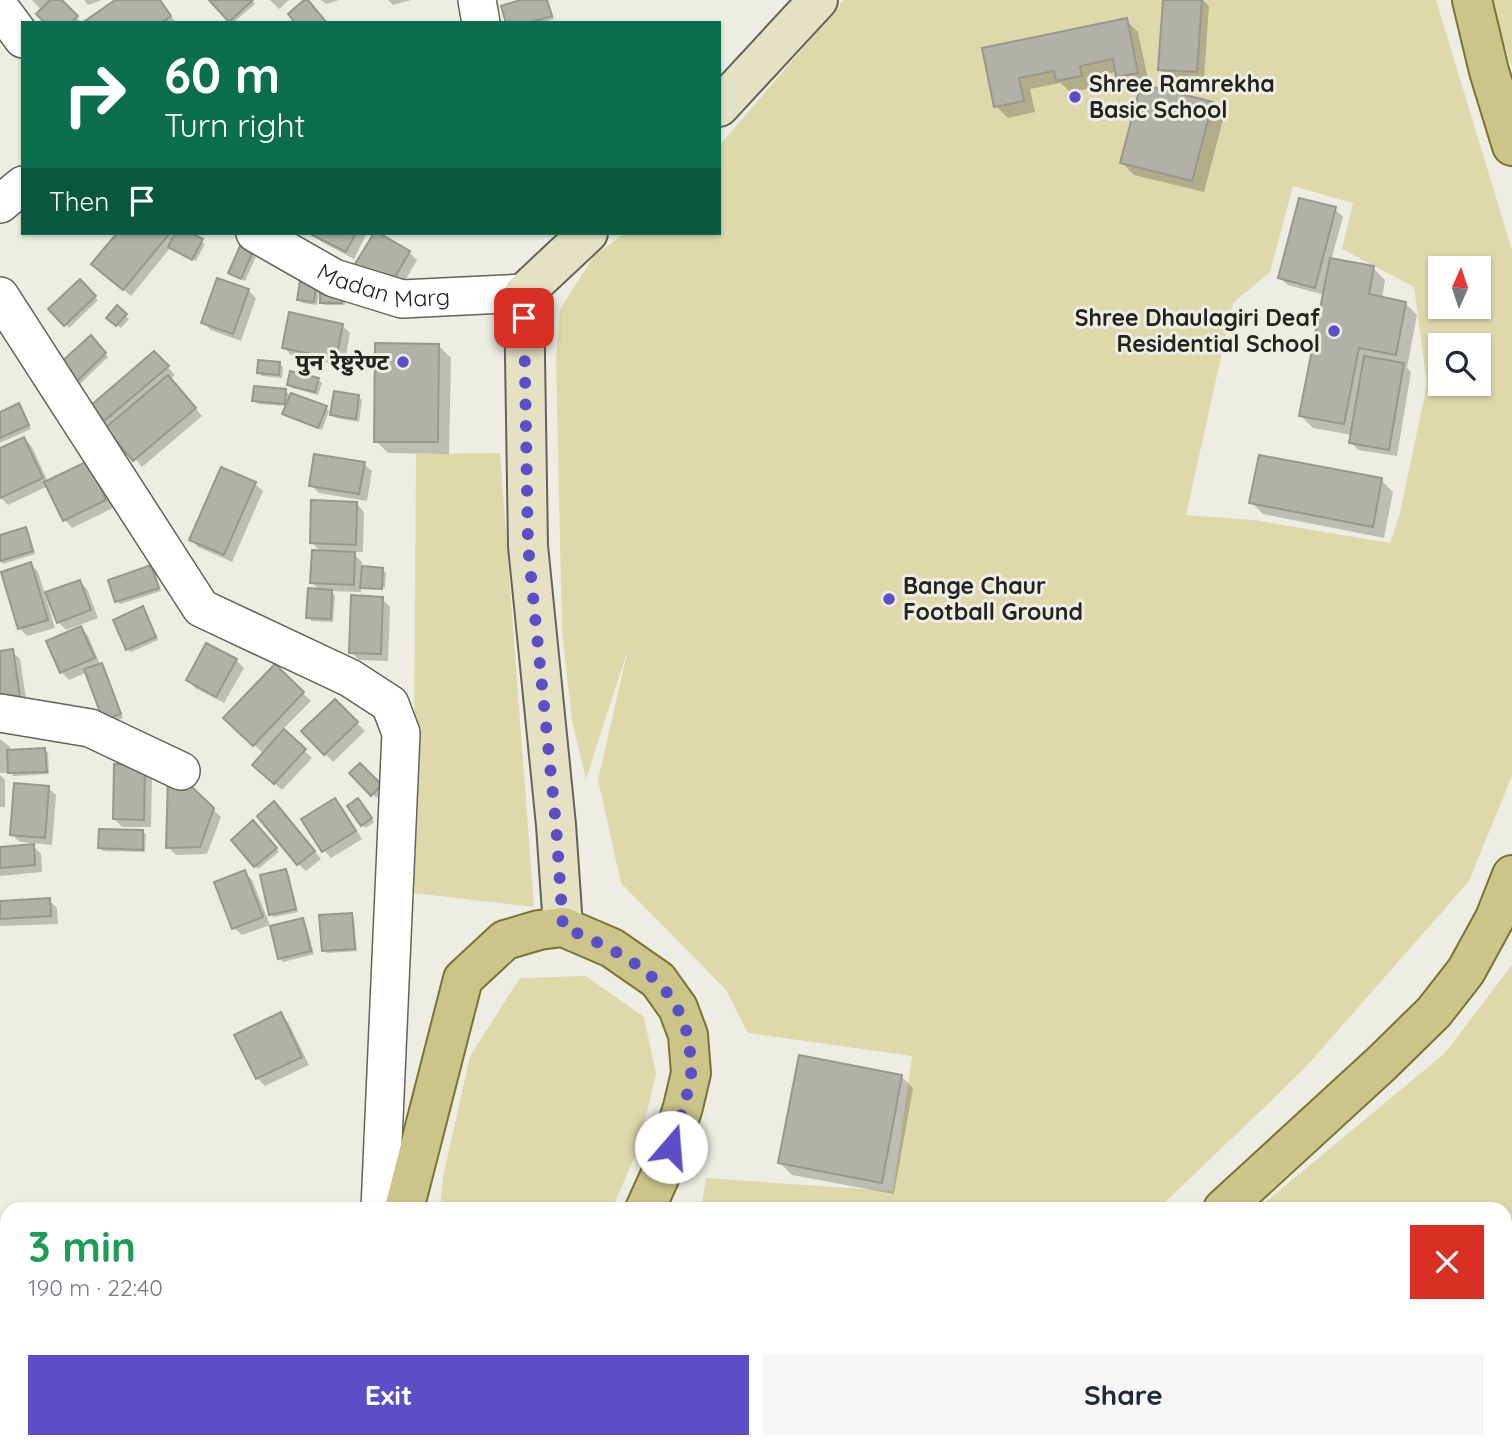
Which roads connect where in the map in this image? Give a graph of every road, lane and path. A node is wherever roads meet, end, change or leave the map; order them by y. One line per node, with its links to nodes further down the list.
1 (477, 0): 5 (street)
2 (818, 0): 7 (main road)
3 (1472, 0): 8 (main road)
4 (0, 8): 6 (street)
5 (481, 21)
6 (21, 35)
7 (721, 105)
8 (1512, 146)
9 (21, 187): 10 (street)
10 (0, 204)
11 (259, 235): 13 (street, Madan Marg)
12 (586, 235): 13 (main road)
13 (524, 293): 18 (main road)
14 (0, 296): 19 (street)
15 (0, 713): 16 (street)
16 (181, 771)
17 (1512, 875): 22 (main road)
18 (563, 927): 20 (main road); 21 (main road)
19 (380, 1202)
20 (406, 1202)
21 (648, 1202)
22 (1231, 1202)

